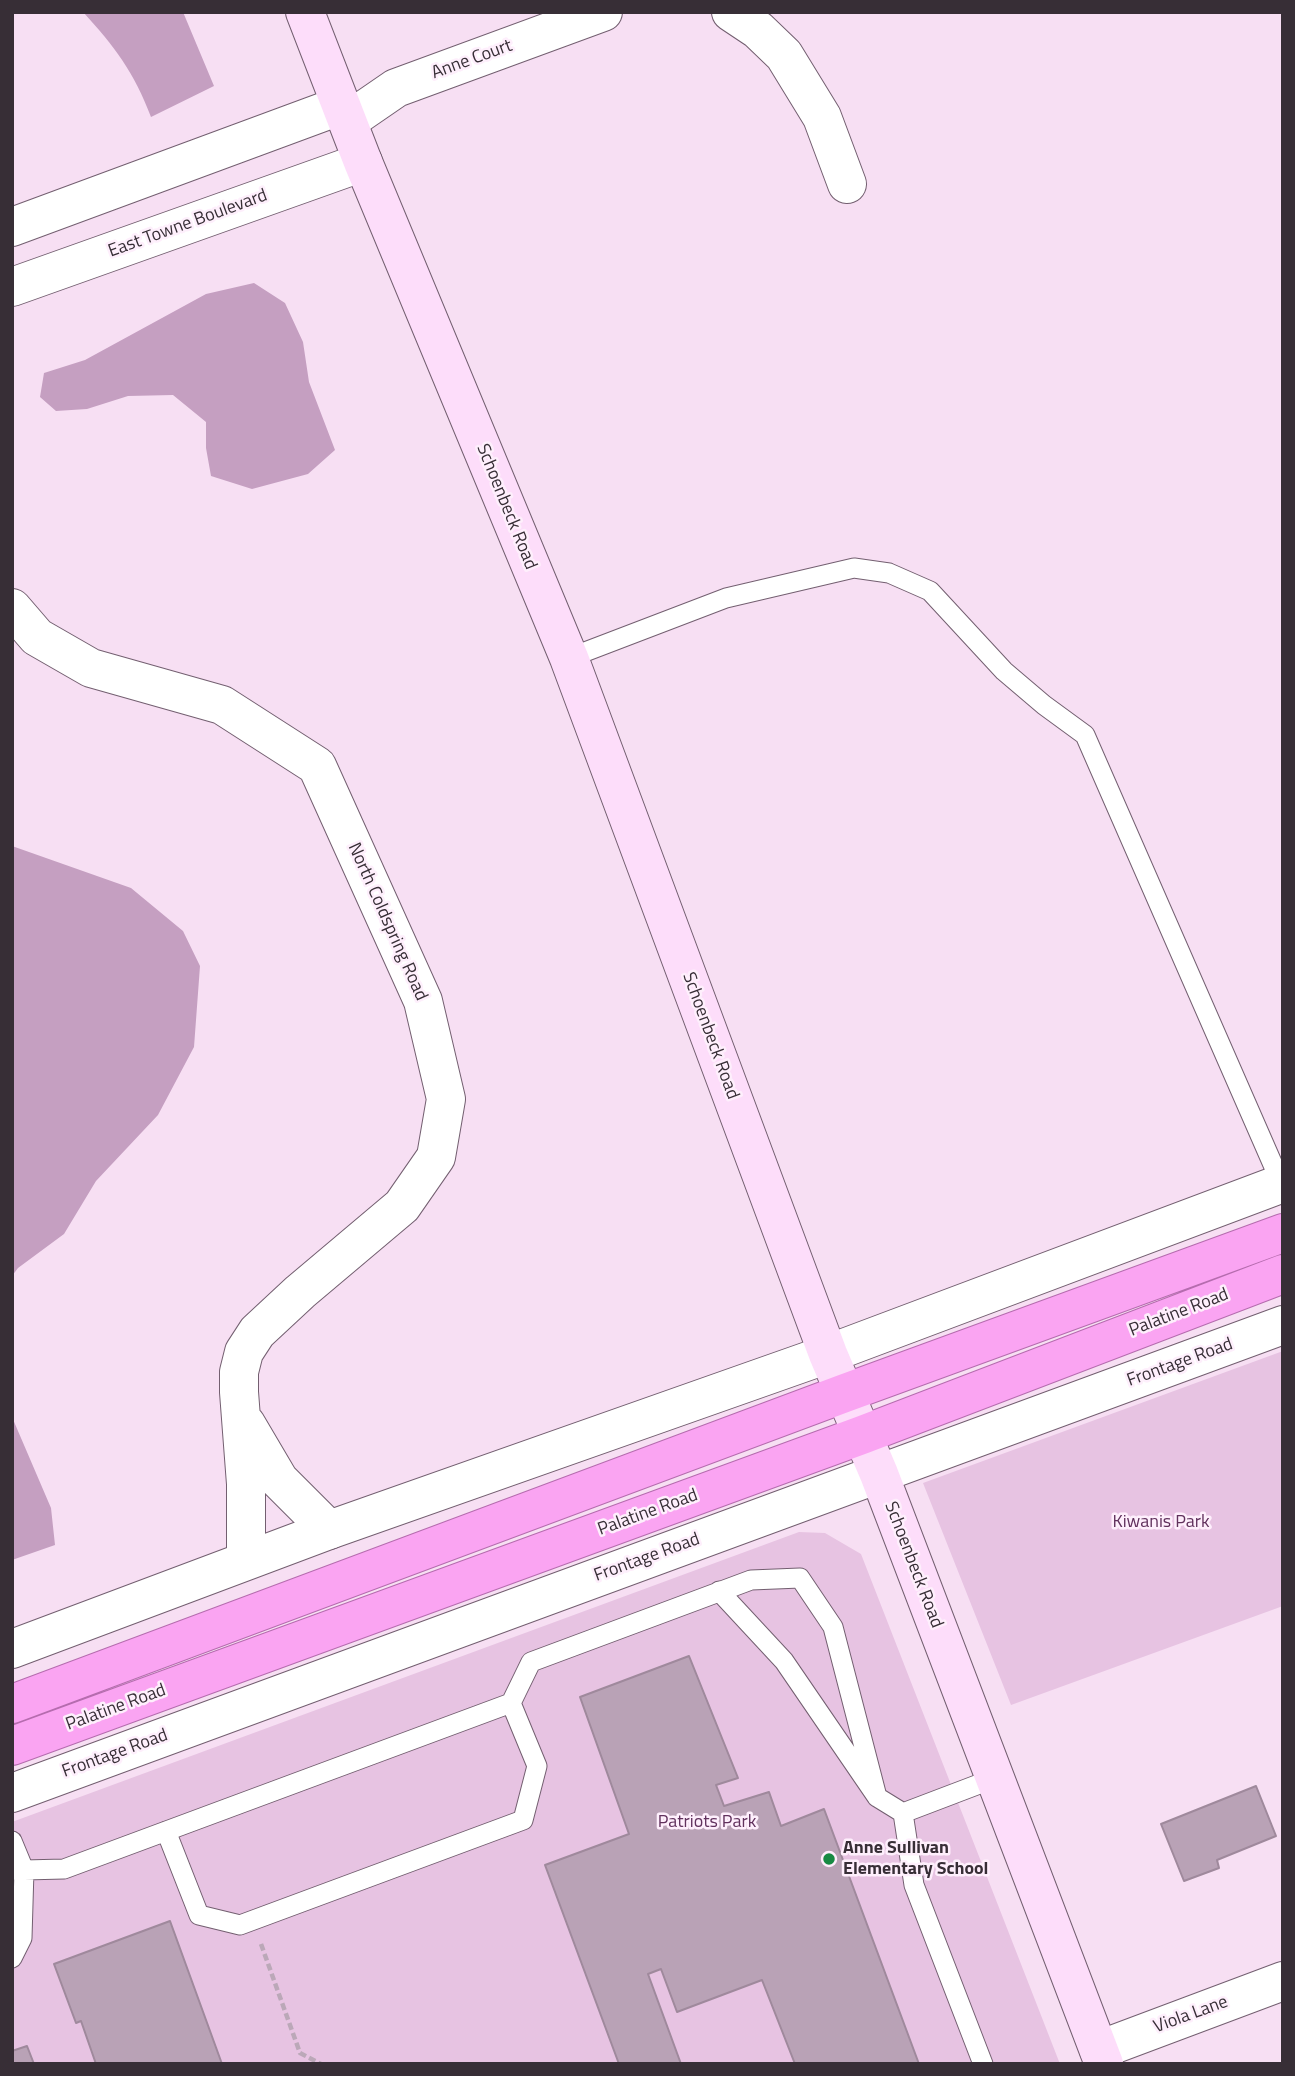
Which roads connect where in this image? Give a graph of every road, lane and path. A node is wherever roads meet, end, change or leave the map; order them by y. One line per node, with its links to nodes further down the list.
1 (305, 12): 4 (main road, Schoenbeck Road)
2 (603, 12): 4 (street, Anne Court)
3 (731, 12): 6 (street)
4 (345, 113): 5 (main road, Schoenbeck Road); 7 (street)
5 (363, 162): 8 (street, East Towne Boulevard); 10 (main road, Schoenbeck Road)
6 (847, 184)
7 (12, 228)
8 (12, 287)
9 (12, 608): 17 (street, North Coldspring Road)
10 (569, 658): 11 (lane); 15 (main road, Schoenbeck Road)
11 (1282, 1183): 15 (street)
12 (1283, 1233): 16 (highway)
13 (1283, 1274): 18 (highway, Palatine Road)
14 (1283, 1325): 19 (street, Frontage Road)
15 (828, 1354): 16 (main road, Schoenbeck Road); 20 (street)
16 (845, 1392): 18 (main road, Schoenbeck Road); 25 (highway)
17 (241, 1416): 20 (street); 21 (street, North Coldspring Road)
18 (862, 1435): 19 (main road, Schoenbeck Road); 26 (highway, Palatine Road)
19 (879, 1475): 27 (main road, Schoenbeck Road); 28 (street, Frontage Road)
20 (329, 1530): 21 (street)
21 (246, 1560): 23 (street)
22 (719, 1591): 24 (lane); 29 (lane); 29 (lane)
23 (12, 1649)
24 (511, 1703): 31 (lane); 34 (lane)
25 (12, 1704)
26 (12, 1746)
27 (995, 1778): 30 (lane); 37 (main road, Schoenbeck Road)
28 (12, 1793)
29 (877, 1797): 30 (lane)
30 (903, 1813): 39 (lane)
31 (166, 1831): 33 (lane); 34 (lane)
32 (12, 1841): 33 (lane)
33 (18, 1870): 35 (lane)
34 (253, 1920): 38 (path)
35 (12, 1958)
36 (1283, 1981): 37 (street, Viola Lane)
37 (1101, 2057)
38 (320, 2064)
39 (983, 2064)

